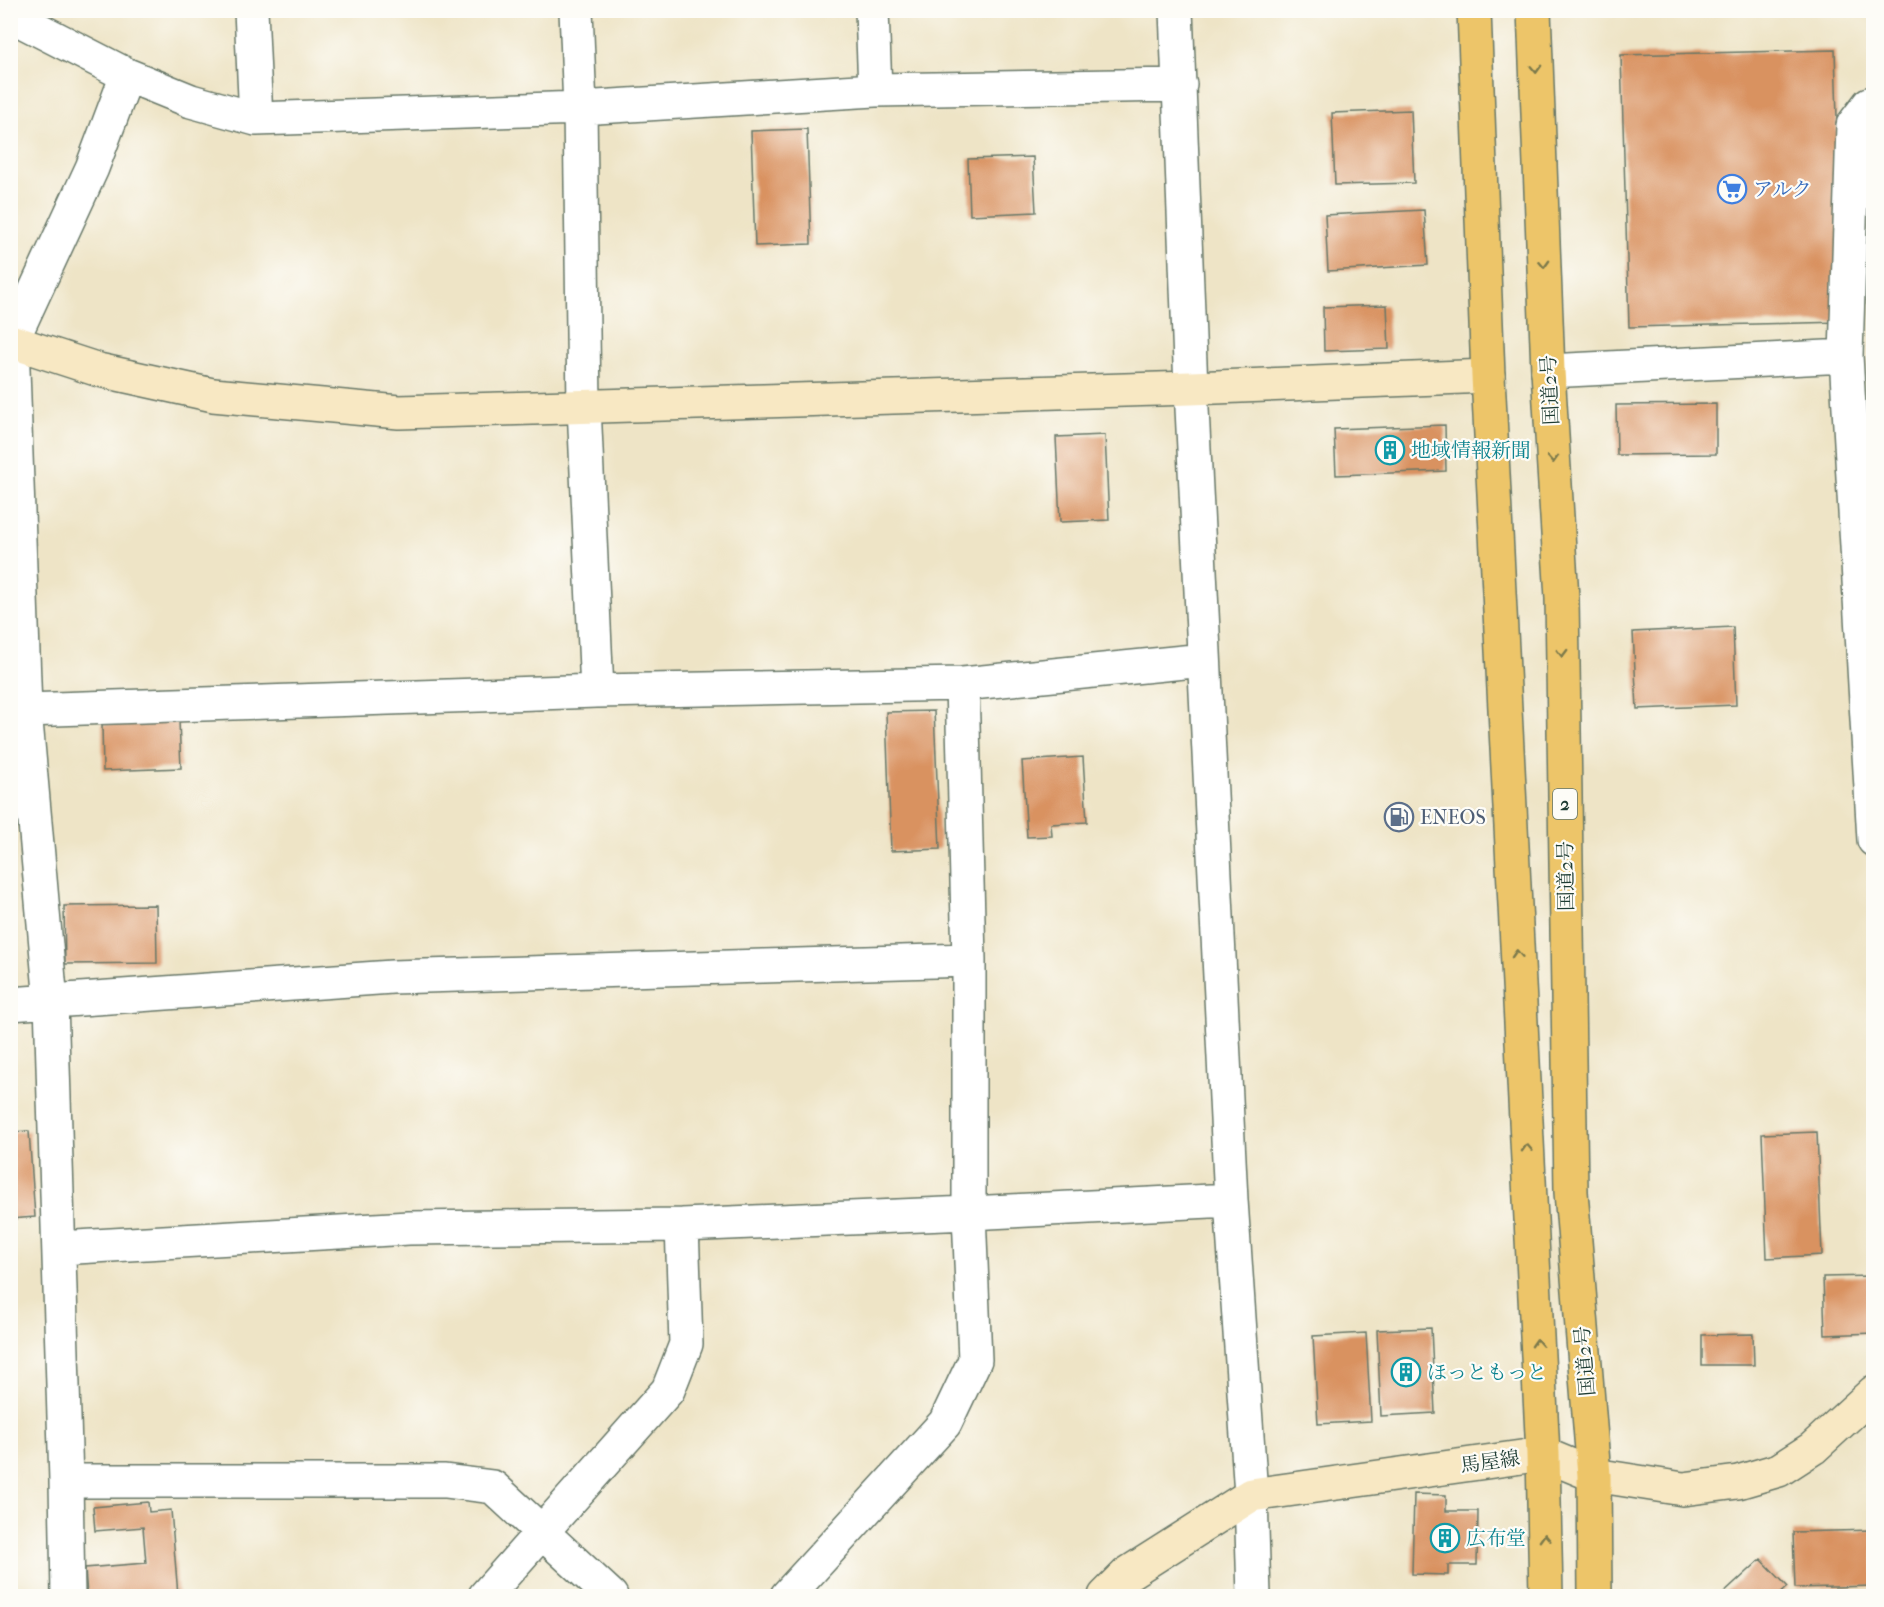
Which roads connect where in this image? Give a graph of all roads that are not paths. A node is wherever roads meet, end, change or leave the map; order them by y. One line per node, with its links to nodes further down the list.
1 (251, 10): 13 (street)
2 (576, 10): 12 (street)
3 (872, 10): 10 (street)
4 (1176, 10): 9 (street)
5 (1474, 10): 17 (highway)
6 (1534, 10): 16 (highway, 国道2号 / 2, one-way to 16)
7 (10, 15): 8 (street)
8 (127, 75): 13 (street); 14 (street)
9 (1180, 85): 10 (street); 18 (street)
10 (875, 90): 12 (street)
11 (1874, 103): 15 (street)
12 (580, 108): 13 (street); 19 (street)
13 (256, 119)
14 (11, 341): 19 (street); 24 (street)
15 (1846, 356): 16 (street); 20 (street)
16 (1548, 371): 35 (highway, 国道2号 / 2, one-way to 35)
17 (1488, 376): 18 (street); 34 (highway, one-way to 17)
18 (1191, 388): 19 (street); 21 (street)
19 (584, 406): 23 (street)
20 (1867, 589): 25 (street)
21 (1204, 660): 22 (street); 29 (street)
22 (962, 684): 23 (street); 26 (street)
23 (597, 691): 24 (street)
24 (25, 710): 27 (street)
25 (1874, 840)
26 (969, 960): 27 (street); 30 (street)
27 (51, 1002): 28 (street); 32 (street)
28 (10, 1004)
29 (1231, 1200): 30 (street); 37 (street)
30 (969, 1214): 31 (street); 42 (street)
31 (682, 1225): 32 (street); 38 (street)
32 (59, 1248): 36 (street)
33 (1874, 1392): 35 (street, 馬屋線)
34 (1543, 1454): 35 (street, 馬屋線); 37 (street, 馬屋線); 45 (highway, one-way to 34)
35 (1594, 1475): 46 (highway, 国道2号 / 2)
36 (66, 1481): 38 (street); 39 (street)
37 (1251, 1495): 43 (street, 馬屋線); 44 (street)
38 (542, 1532): 40 (street); 41 (street)
39 (68, 1596)
40 (485, 1596)
41 (612, 1596)
42 (787, 1596)
43 (1105, 1596)
44 (1254, 1596)
45 (1546, 1596)
46 (1595, 1596)

